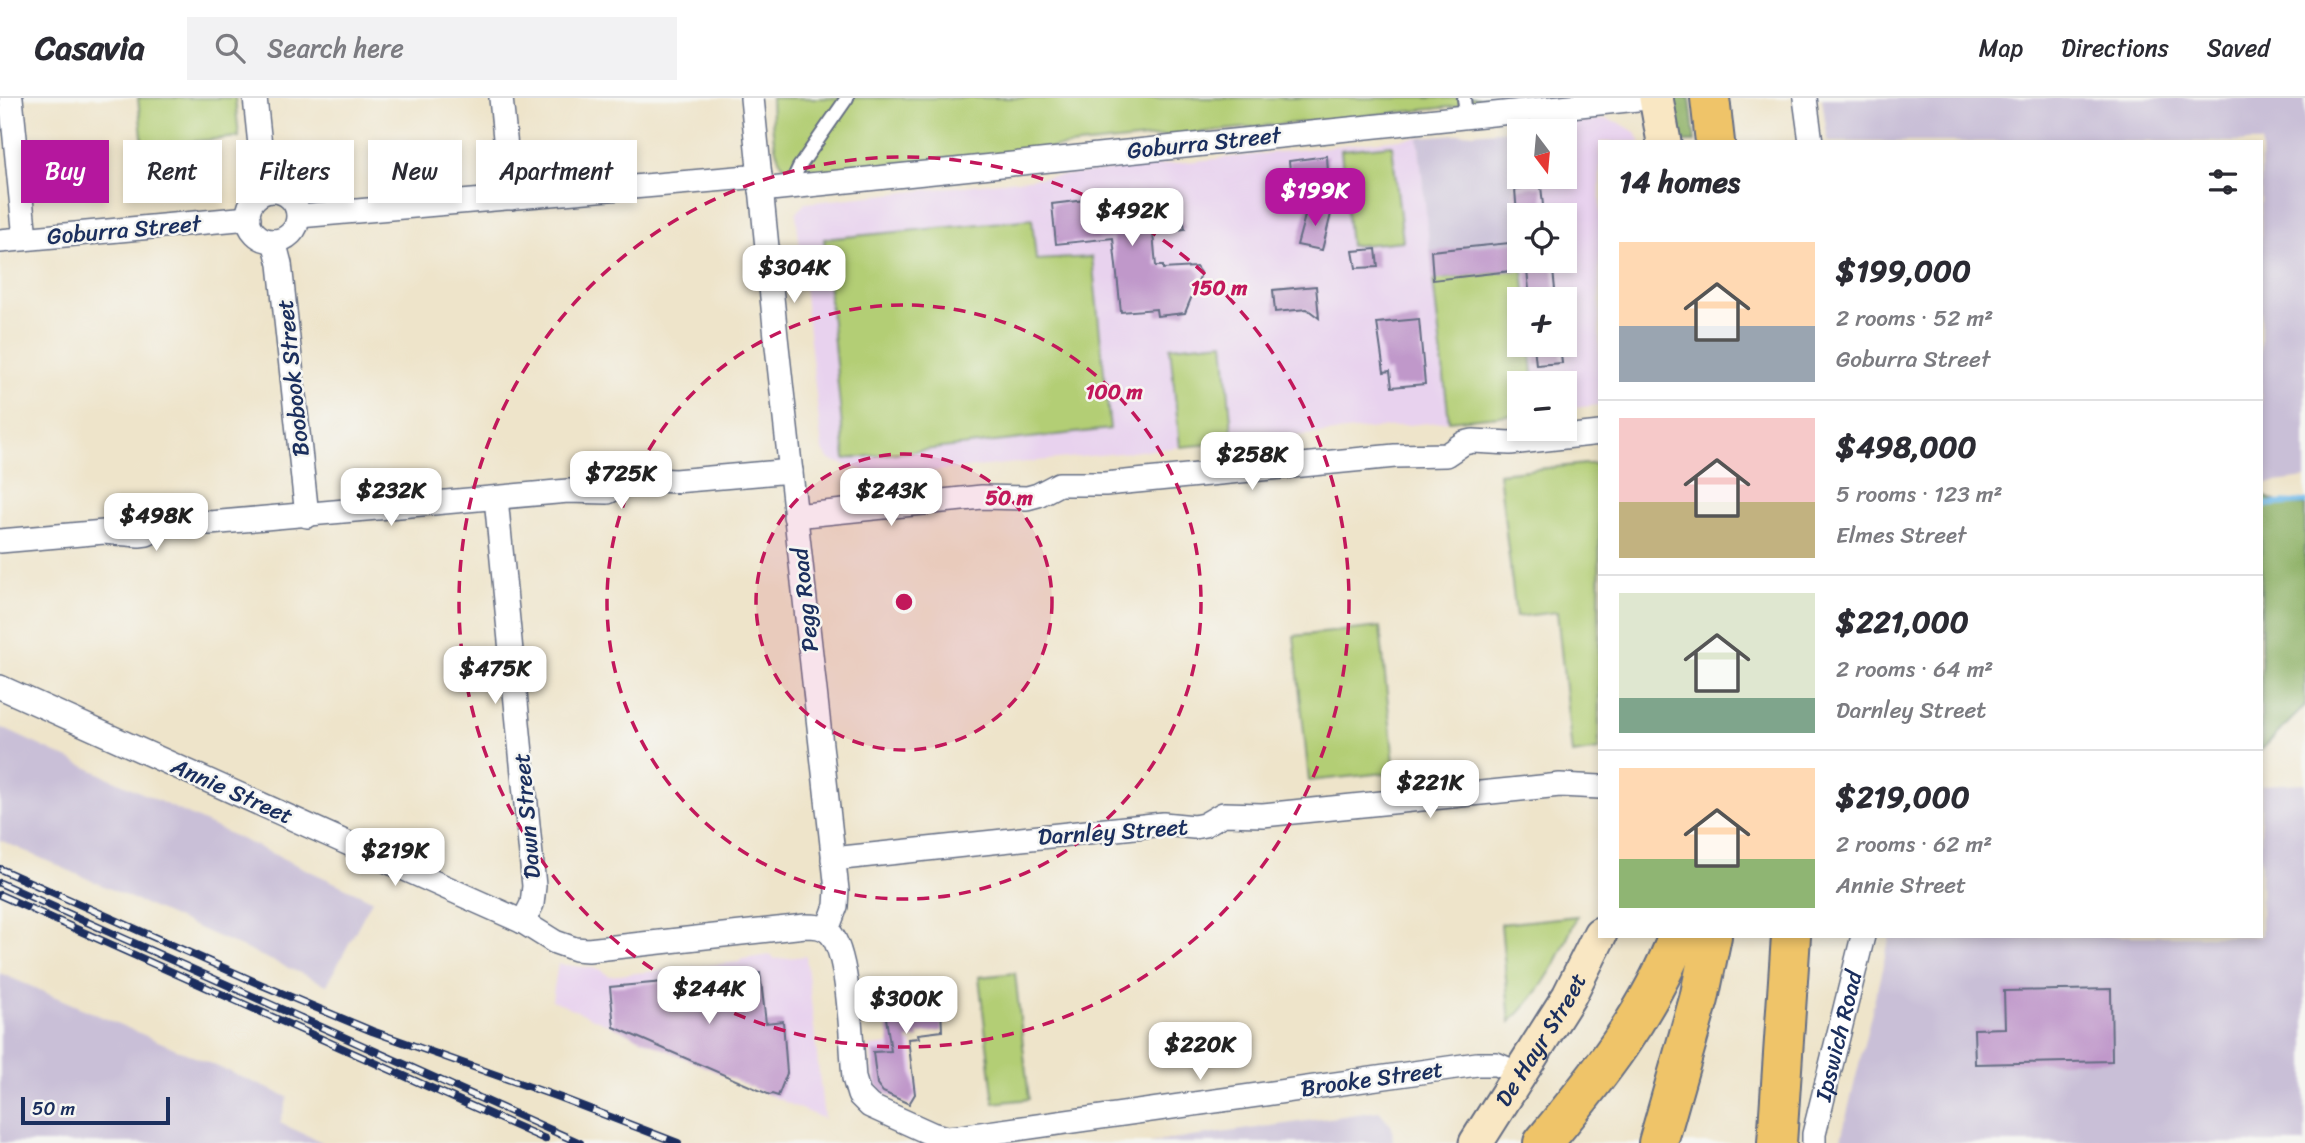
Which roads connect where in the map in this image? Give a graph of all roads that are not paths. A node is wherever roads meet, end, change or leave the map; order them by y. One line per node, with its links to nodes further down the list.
1 (11, 98): 26 (street)
2 (255, 98): 12 (street)
3 (501, 98): 13 (street)
4 (752, 98): 18 (street, Pegg Road)
5 (847, 98): 19 (lane)
6 (1647, 98): 11 (street, Goburra Street)
7 (1656, 98): 14 (street)
8 (1710, 98): 15 (highway)
9 (1735, 98): 16 (highway)
10 (1805, 98): 17 (street)
11 (1465, 107): 19 (street, Goburra Street)
12 (259, 140)
13 (505, 140)
14 (1664, 140)
15 (1715, 140)
16 (1740, 140)
17 (1811, 140)
18 (761, 183): 19 (street, Goburra Street); 20 (street, Goburra Street); 30 (street, Pegg Road)
19 (789, 188)
20 (637, 190)
21 (476, 201): 24 (street, Goburra Street)
22 (254, 203): 25 (street)
23 (294, 203): 24 (street)
24 (299, 216): 28 (street)
25 (249, 218): 26 (street, Goburra Street); 28 (street)
26 (25, 239): 27 (street, Goburra Street)
27 (0, 241)
28 (274, 241): 32 (street, Boobook Street)
29 (1598, 433): 33 (street)
30 (791, 471): 31 (street); 33 (street, Pegg Road)
31 (496, 498): 32 (street); 38 (street, Dawn Street)
32 (307, 516): 34 (street)
33 (795, 516): 37 (street, Pegg Road)
34 (0, 541)
35 (0, 687): 38 (street, Annie Street)
36 (1598, 787): 37 (street, Darnley Street)
37 (834, 859): 39 (street, Pegg Road)
38 (523, 922): 39 (street, Annie Street)
39 (827, 930): 46 (street, Brooke Street)
40 (1598, 938): 46 (street, De Hayr Street)
41 (1677, 938): 49 (highway)
42 (1712, 938): 50 (highway)
43 (1738, 938): 51 (highway)
44 (1791, 938): 52 (highway)
45 (1862, 938): 47 (street, Ipswich Road)
46 (1519, 1074): 48 (street, De Hayr Street)
47 (1812, 1140)
48 (1476, 1143)
49 (1543, 1143)
50 (1658, 1143)
51 (1684, 1143)
52 (1777, 1143)

